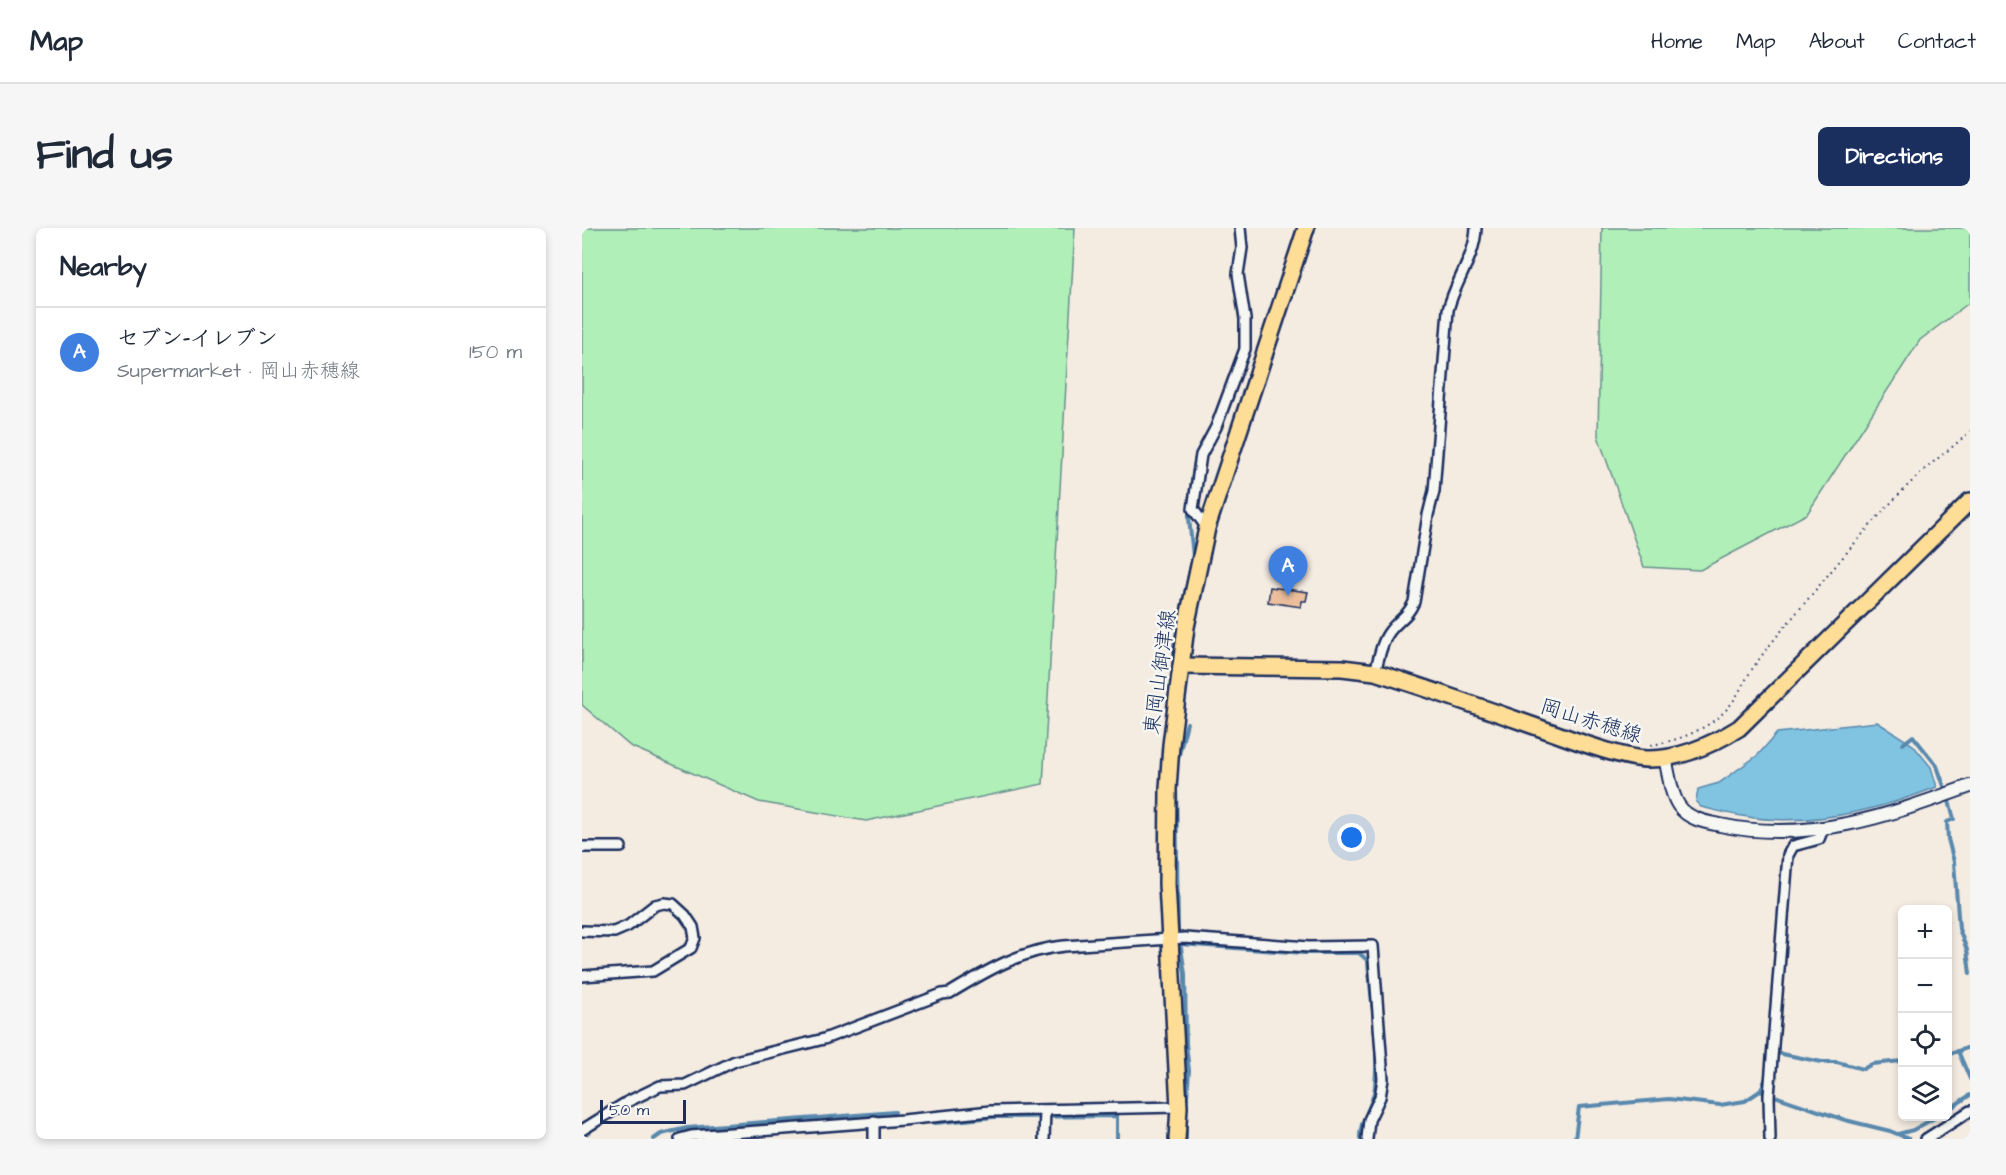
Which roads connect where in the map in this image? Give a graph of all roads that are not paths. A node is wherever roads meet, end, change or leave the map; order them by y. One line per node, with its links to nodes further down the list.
1 (1240, 228): 5 (street)
2 (1306, 228): 5 (main road, 東岡山御津線)
3 (1476, 228): 7 (street)
4 (1970, 501): 8 (main road, 岡山赤穂線)
5 (1207, 528): 6 (main road, 東岡山御津線)
6 (1181, 666): 7 (main road, 岡山赤穂線); 14 (main road, 東岡山御津線)
7 (1375, 672): 8 (main road, 岡山赤穂線)
8 (1665, 758): 10 (street)
9 (1970, 786): 10 (street)
10 (1822, 829): 26 (street)
11 (582, 847): 12 (street)
12 (621, 847)
13 (582, 932): 15 (street)
14 (1169, 938): 16 (main road, 東岡山御津線); 20 (street); 25 (street)
15 (582, 976)
16 (1179, 1107): 18 (street); 24 (main road, 東岡山御津線)
17 (1970, 1111): 27 (street)
18 (1045, 1114): 19 (street); 23 (street)
19 (874, 1121): 21 (street); 22 (street)
20 (582, 1130)
21 (680, 1139)
22 (874, 1139)
23 (1044, 1139)
24 (1178, 1139)
25 (1367, 1139)
26 (1770, 1139)
27 (1926, 1139)

